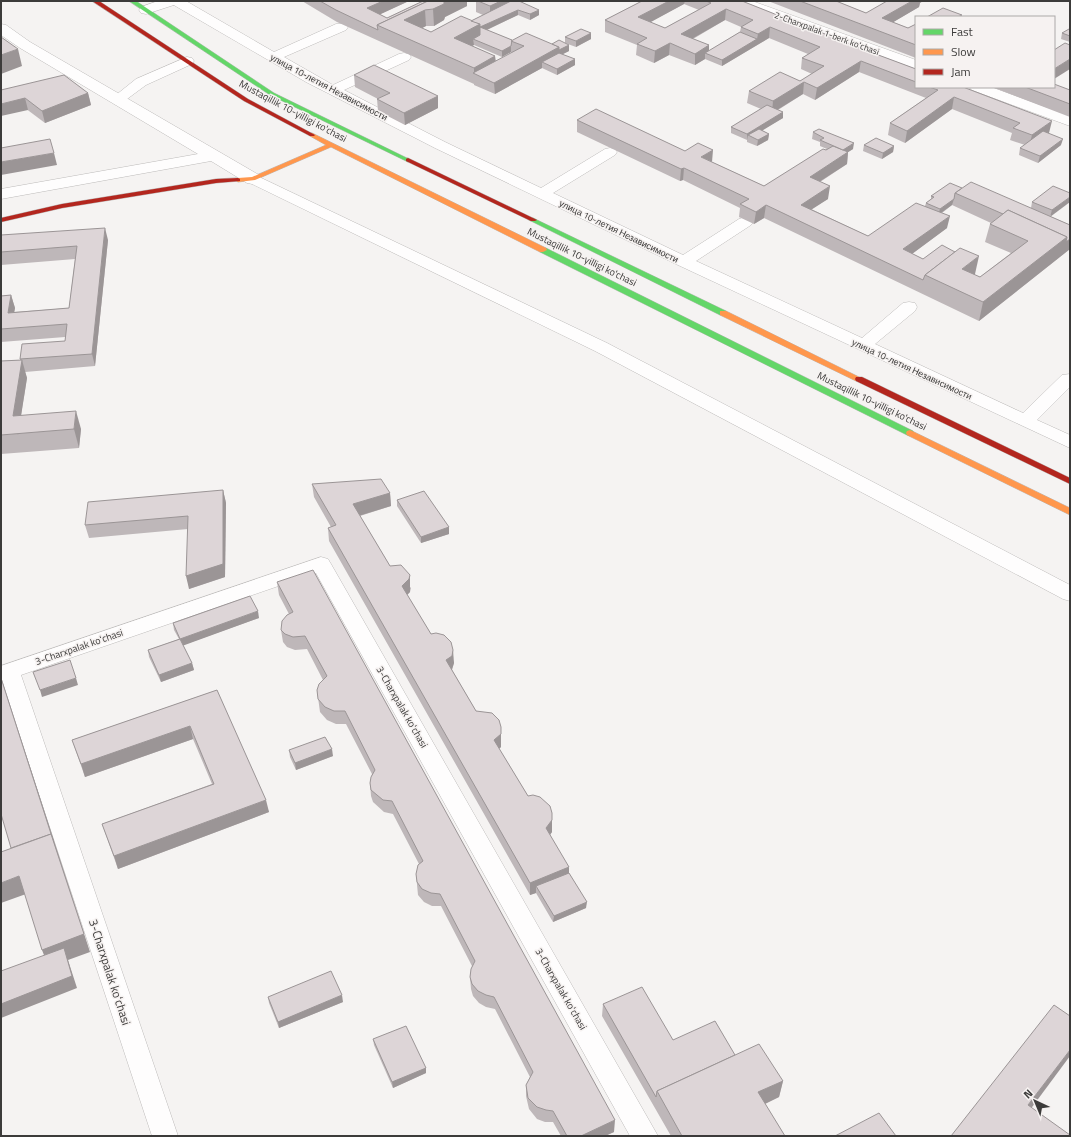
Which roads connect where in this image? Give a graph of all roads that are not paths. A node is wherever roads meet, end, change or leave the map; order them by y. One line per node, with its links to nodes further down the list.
1 (95, 1): 11 (main road, Mustaqillik 10-yilligi ko'chasi)
2 (132, 1): 6 (main road, Mustaqillik 10-yilligi ko'chasi)
3 (172, 1): 6 (street)
4 (177, 1): 9 (lane, улица 10-летия Независимости)
5 (738, 1): 12 (street, 2-Charxpalak 1-berk koʻchasi)
6 (146, 10): 31 (main road, Mustaqillik 10-yilligi ko'chasi)
7 (1, 28): 15 (street)
8 (341, 28): 9 (lane)
9 (273, 57): 14 (lane, улица 10-летия Независимости)
10 (404, 57): 14 (lane)
11 (187, 61): 15 (lane); 17 (main road, Mustaqillik 10-yilligi ko'chasi)
12 (915, 65)
13 (980, 88): 16 (street)
14 (333, 90): 22 (lane, улица 10-летия Независимости)
15 (118, 99): 19 (street)
16 (1070, 121)
17 (331, 145): 20 (main road); 32 (main road, Mustaqillik 10-yilligi ko'chasi)
18 (610, 152): 22 (lane)
19 (213, 156): 20 (street); 21 (street)
20 (253, 179): 23 (main road); 33 (lane)
21 (1, 194)
22 (541, 194): 25 (lane, улица 10-летия Независимости)
23 (1, 220)
24 (745, 222): 25 (lane)
25 (684, 262): 27 (lane, улица 10-летия Независимости)
26 (909, 307): 27 (lane)
27 (862, 346): 29 (lane, улица 10-летия Независимости)
28 (1068, 379): 29 (lane)
29 (1025, 421): 30 (lane, улица 10-летия Независимости)
30 (1070, 442)
31 (1070, 481)
32 (1070, 512)
33 (1070, 594)
34 (5, 672): 35 (lane, 3-Charxpalak koʻchasi); 36 (lane, 3-Charxpalak koʻchasi)
35 (164, 1136)
36 (645, 1136)

